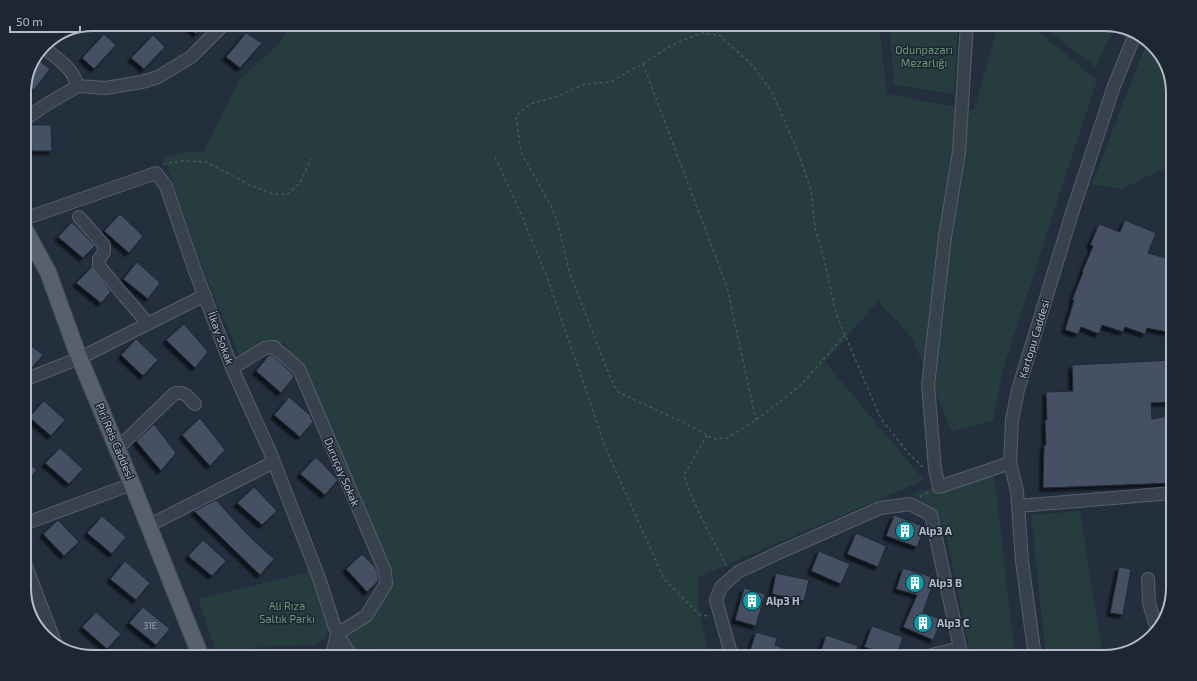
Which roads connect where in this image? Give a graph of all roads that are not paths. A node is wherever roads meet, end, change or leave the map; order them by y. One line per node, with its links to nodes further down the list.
1 (217, 31): 5 (street)
2 (967, 31): 18 (street)
3 (1133, 38): 18 (street, Kartopu Caddesi)
4 (48, 51): 5 (street)
5 (78, 86): 6 (street)
6 (31, 115)
7 (31, 217): 10 (street, İlkay Sokak)
8 (79, 217): 11 (street)
9 (31, 241): 12 (main road, Piri Reis Caddesi)
10 (205, 295): 11 (street); 13 (street, İlkay Sokak)
11 (148, 324): 12 (street)
12 (80, 358): 14 (street); 16 (main road, Piri Reis Caddesi)
13 (232, 368): 17 (street, İlkay Sokak); 28 (street, Duruçay Sokak)
14 (31, 377)
15 (195, 404): 16 (street)
16 (118, 448): 19 (main road, Piri Reis Caddesi)
17 (274, 462): 23 (street); 28 (street, İlkay Sokak)
18 (1010, 463): 21 (street, Kartopu Caddesi)
19 (132, 484): 22 (street); 23 (main road, Piri Reis Caddesi)
20 (1166, 494): 21 (street)
21 (1018, 506): 34 (street, Kartopu Caddesi)
22 (31, 521)
23 (148, 526): 29 (main road, Piri Reis Caddesi)
24 (31, 579): 27 (street)
25 (1148, 579): 26 (street)
26 (1155, 623)
27 (52, 634)
28 (337, 634): 30 (street); 31 (street, İlkay Sokak)
29 (198, 650)
30 (333, 650)
31 (347, 650)
32 (730, 650): 33 (street)
33 (960, 650)
34 (1034, 650)

